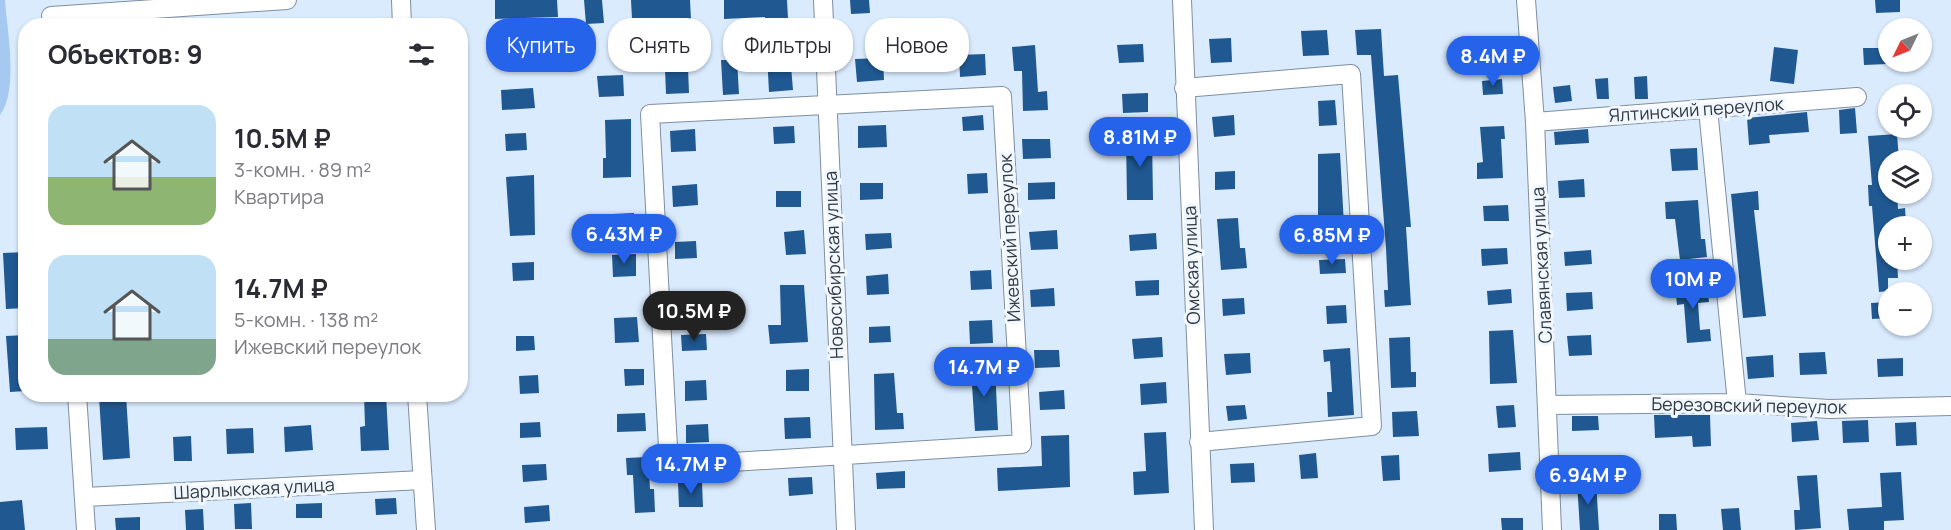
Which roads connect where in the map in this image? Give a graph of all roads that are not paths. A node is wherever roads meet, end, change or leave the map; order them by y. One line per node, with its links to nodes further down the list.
1 (286, 0): 6 (street)
2 (401, 0): 7 (street)
3 (823, 0): 10 (street, Новосибирская улица)
4 (1182, 0): 8 (street, Омская улица)
5 (1526, 0): 12 (street, Славянская улица)
6 (51, 14)
7 (402, 18)
8 (1185, 88): 18 (street, Омская улица); 18 (street)
9 (1857, 97): 11 (street, Ялтинский переулок)
10 (828, 105): 19 (street, Новосибирская улица); 19 (street); 19 (street, Ижевский переулок)
11 (1708, 109): 12 (street, Ялтинский переулок); 15 (street)
12 (1535, 122): 16 (street, Славянская улица)
13 (78, 402): 21 (street)
14 (418, 402): 20 (street)
15 (1737, 403): 16 (street, Березовский переулок); 17 (street, Березовский переулок)
16 (1548, 405): 26 (street, Славянская улица)
17 (1951, 406)
18 (1199, 442): 25 (street, Омская улица)
19 (841, 455): 24 (street, Новосибирская улица)
20 (423, 480): 21 (street, Шарлыкская улица); 23 (street)
21 (85, 497): 22 (street)
22 (86, 530)
23 (426, 530)
24 (846, 530)
25 (1204, 530)
26 (1552, 530)

